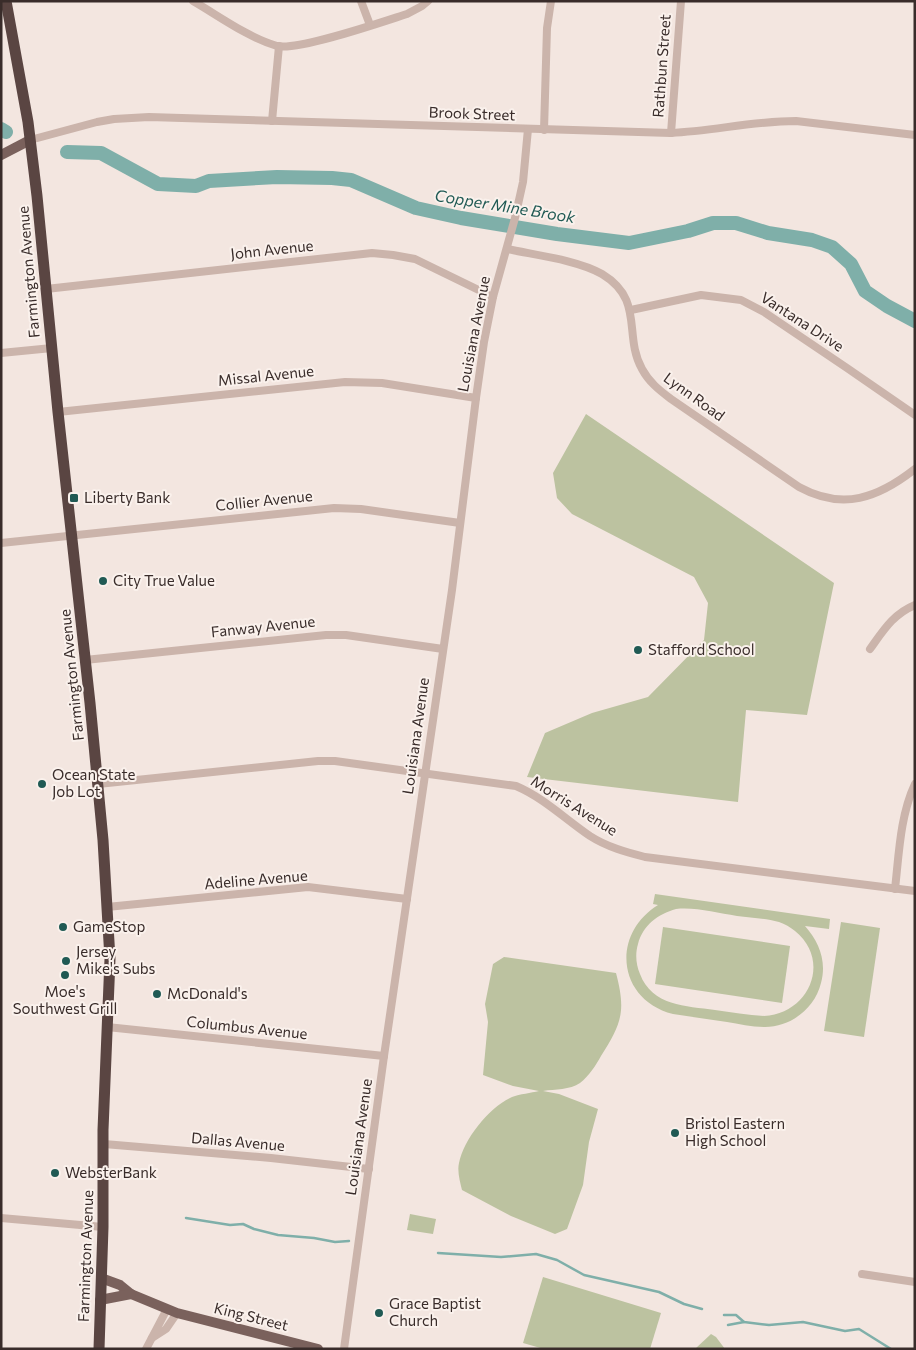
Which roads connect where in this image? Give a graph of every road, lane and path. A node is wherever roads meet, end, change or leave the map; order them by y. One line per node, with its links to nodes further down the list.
1 (6, 1): 14 (highway, Farmington Avenue)
2 (192, 1): 8 (street)
3 (361, 1): 7 (street)
4 (428, 1): 7 (street)
5 (551, 1): 11 (street)
6 (681, 1): 12 (street, Rathbun Street)
7 (370, 25): 8 (street)
8 (279, 46): 9 (street)
9 (272, 122): 10 (street, Brook Street); 14 (street, Brook Street)
10 (528, 129): 11 (street, Brook Street); 16 (street, Louisiana Avenue)
11 (544, 130): 12 (street, Brook Street)
12 (671, 133): 13 (street, Brook Street)
13 (915, 135)
14 (30, 140): 15 (main road); 17 (highway, Farmington Avenue)
15 (1, 155)
16 (507, 248): 18 (street, Louisiana Avenue); 19 (street, Lynn Road)
17 (46, 289): 18 (street, John Avenue); 20 (highway, Farmington Avenue)
18 (493, 297): 22 (street, Louisiana Avenue)
19 (631, 310): 24 (street, Vantana Drive); 25 (street, Lynn Road)
20 (52, 348): 21 (street); 23 (highway, Farmington Avenue)
21 (1, 353)
22 (476, 398): 23 (street, Missal Avenue); 26 (street, Louisiana Avenue)
23 (58, 412): 27 (highway, Farmington Avenue)
24 (915, 415)
25 (915, 469)
26 (460, 523): 27 (street, Collier Avenue); 30 (street, Louisiana Avenue)
27 (71, 536): 28 (street, Collier Avenue); 32 (highway, Farmington Avenue)
28 (1, 543)
29 (915, 605): 31 (street)
30 (443, 649): 32 (street, Fanway Avenue); 33 (street, Louisiana Avenue)
31 (870, 649)
32 (85, 660): 34 (highway, Farmington Avenue)
33 (424, 774): 34 (street, Morris Avenue); 36 (street, Morris Avenue); 38 (street, Louisiana Avenue)
34 (98, 784): 39 (highway, Farmington Avenue)
35 (915, 784): 36 (street)
36 (895, 889): 37 (street, Morris Avenue)
37 (915, 892)
38 (407, 899): 39 (street, Adeline Avenue); 41 (street, Louisiana Avenue)
39 (107, 907): 40 (highway, Farmington Avenue)
40 (107, 1027): 41 (street, Columbus Avenue); 42 (highway, Farmington Avenue)
41 (384, 1056): 43 (street, Louisiana Avenue)
42 (104, 1144): 43 (street, Dallas Avenue); 45 (highway, Farmington Avenue)
43 (369, 1169): 57 (street, Louisiana Avenue)
44 (1, 1218): 45 (street)
45 (103, 1227): 47 (highway, Farmington Avenue)
46 (862, 1274): 48 (street)
47 (101, 1278): 49 (main road, King Street); 50 (highway, Farmington Avenue)
48 (915, 1282)
49 (131, 1294): 50 (main road); 51 (main road, King Street)
50 (100, 1300): 54 (highway, Farmington Avenue)
51 (166, 1309): 52 (main road, King Street); 53 (street)
52 (177, 1313): 53 (street); 56 (main road, King Street)
53 (152, 1338): 55 (street)
54 (99, 1349)
55 (146, 1349)
56 (318, 1349)
57 (344, 1349)

